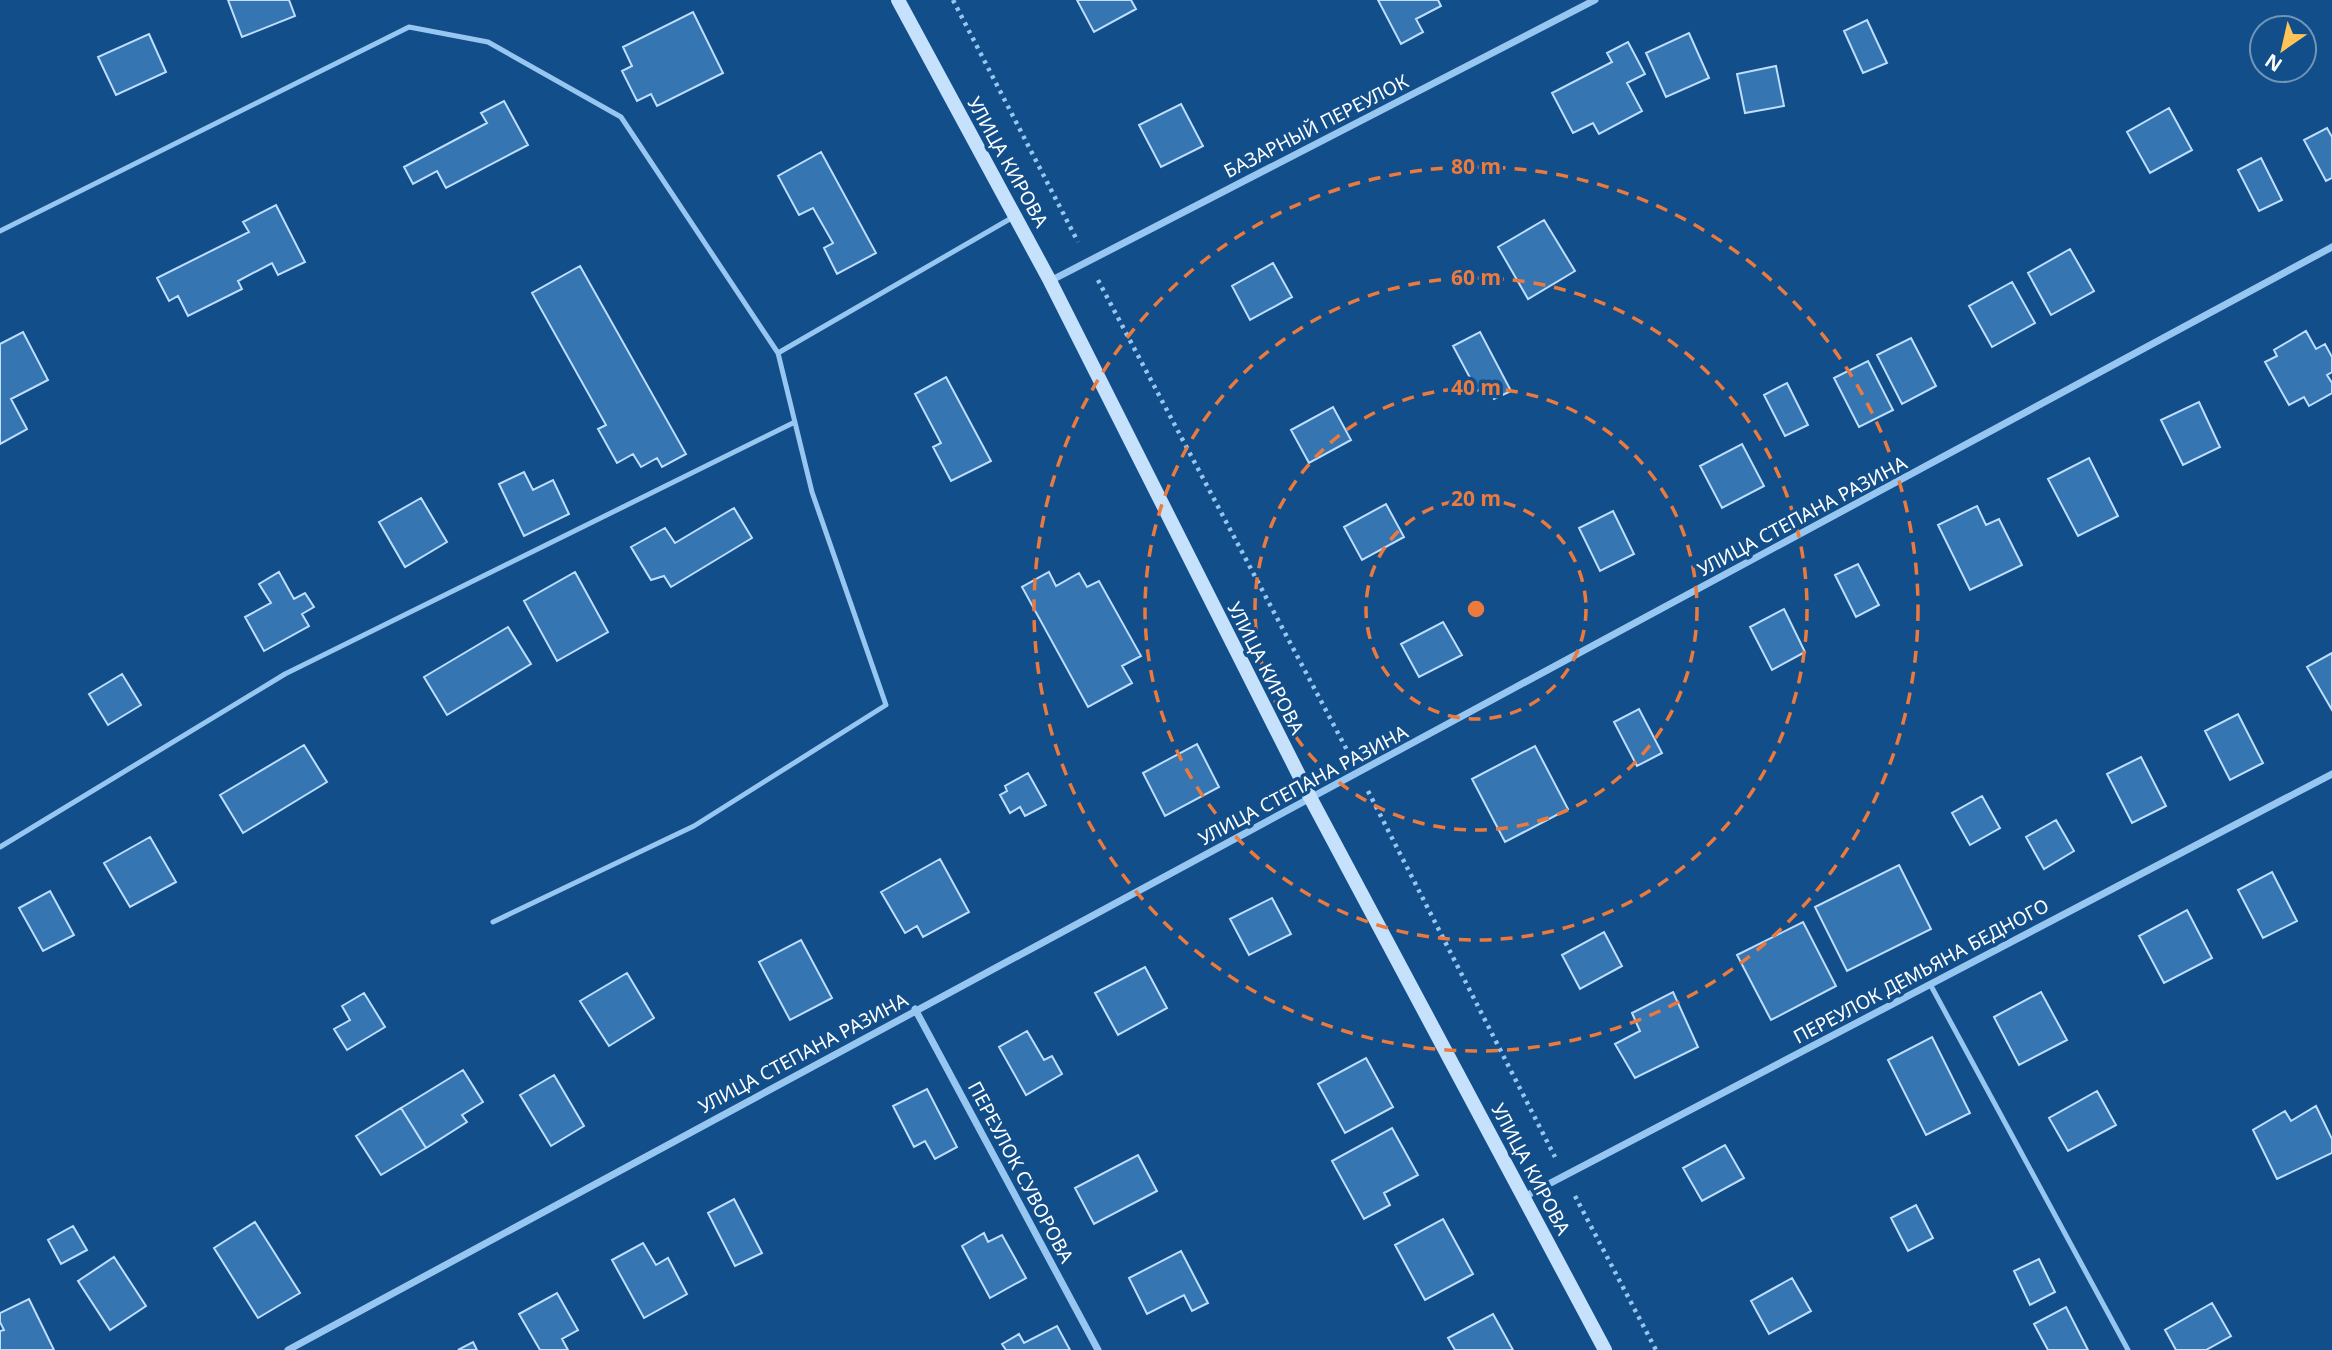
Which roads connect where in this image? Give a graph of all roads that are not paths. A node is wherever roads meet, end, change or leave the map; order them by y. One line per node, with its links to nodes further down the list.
1 (898, 0): 3 (street, УЛИЦА КИРОВА)
2 (1595, 0): 6 (street, БАЗАРНЫЙ ПЕРЕУЛОК)
3 (1015, 216): 6 (street, УЛИЦА КИРОВА); 7 (lane)
4 (0, 231): 7 (lane)
5 (2332, 247): 10 (street, УЛИЦА СТЕПАНА РАЗИНА)
6 (1050, 281): 10 (street, УЛИЦА КИРОВА)
7 (778, 353): 8 (lane)
8 (795, 422): 11 (lane); 12 (lane)
9 (2332, 774): 13 (street, ПЕРЕУЛОК ДЕМЬЯНА БЕДНОГО)
10 (1311, 799): 14 (street, УЛИЦА СТЕПАНА РАЗИНА); 15 (street, УЛИЦА КИРОВА)
11 (0, 847)
12 (493, 922)
13 (1930, 984): 15 (street, ПЕРЕУЛОК ДЕМЬЯНА БЕДНОГО); 19 (lane)
14 (915, 1009): 16 (street, УЛИЦА СТЕПАНА РАЗИНА); 17 (street, ПЕРЕУЛОК СУВОРОВА)
15 (1524, 1197): 18 (street, УЛИЦА КИРОВА)
16 (288, 1350)
17 (1098, 1350)
18 (1605, 1350)
19 (2128, 1350)

